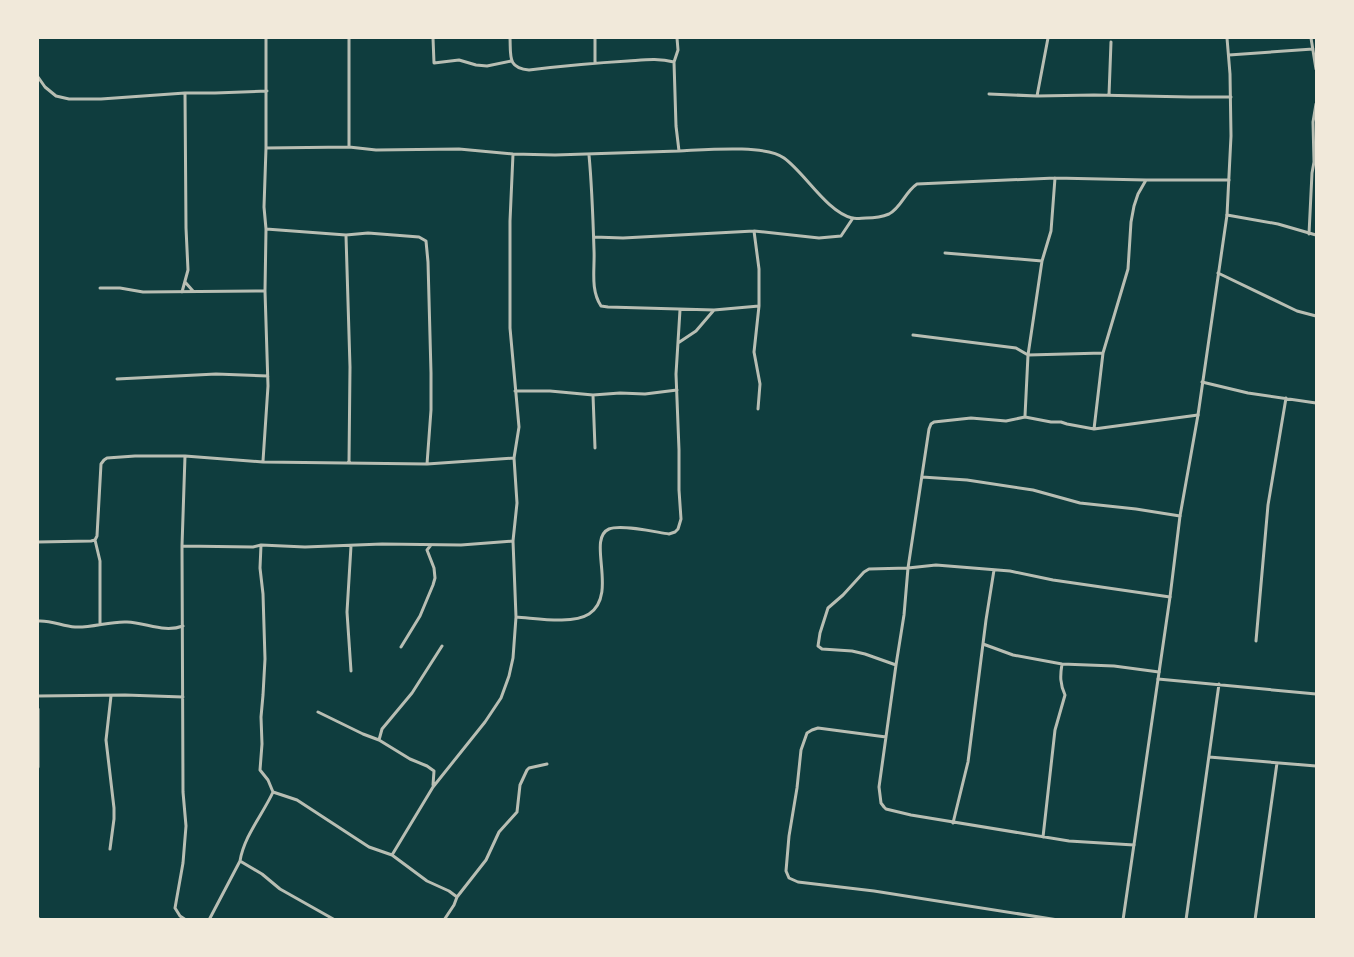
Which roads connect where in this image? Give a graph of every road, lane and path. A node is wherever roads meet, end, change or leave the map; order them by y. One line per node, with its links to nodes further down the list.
1 (266, 38): 18 (street)
2 (350, 38): 25 (street)
3 (433, 38): 13 (street)
4 (510, 38): 13 (street)
5 (595, 38): 15 (street)
6 (677, 38): 14 (street)
7 (1048, 38): 22 (street)
8 (1227, 38): 12 (street)
9 (1311, 38): 11 (street)
10 (1111, 42): 21 (street)
11 (1313, 49): 12 (street); 16 (street)
12 (1229, 55): 23 (street)
13 (511, 61): 15 (street)
14 (674, 62): 15 (street); 27 (street)
15 (595, 63)
16 (1317, 69)
17 (38, 77): 19 (street)
18 (267, 91): 19 (street); 26 (street)
19 (185, 93): 44 (street)
20 (989, 94): 22 (street)
21 (1109, 95): 22 (street); 23 (street)
22 (1037, 96)
23 (1231, 97): 32 (street)
24 (1317, 104): 37 (street)
25 (349, 147): 26 (street); 28 (street)
26 (266, 148): 35 (street)
27 (680, 151): 29 (street); 34 (street)
28 (513, 154): 29 (street); 61 (street)
29 (590, 155): 40 (street)
30 (1055, 178): 31 (street); 34 (street); 42 (street)
31 (1146, 180): 32 (street); 55 (street)
32 (1229, 180): 33 (street)
33 (1227, 215): 37 (street); 43 (street)
34 (853, 218): 36 (street)
35 (266, 229): 38 (street); 47 (street)
36 (754, 231): 40 (street); 49 (street)
37 (1309, 234): 39 (street)
38 (346, 235): 73 (street); 74 (street)
39 (1317, 236)
40 (594, 237): 50 (street)
41 (945, 253): 42 (street)
42 (1042, 261): 56 (street)
43 (1218, 273): 52 (street); 59 (street)
44 (185, 282): 46 (street); 48 (street)
45 (100, 288): 48 (street)
46 (193, 291): 47 (street); 48 (street)
47 (265, 291): 57 (street)
48 (182, 292)
49 (759, 306): 51 (street); 65 (street)
50 (680, 310): 51 (street); 54 (street)
51 (714, 310): 54 (street)
52 (1317, 316)
53 (913, 335): 56 (street)
54 (678, 343): 60 (street)
55 (1103, 353): 56 (street); 68 (street)
56 (1028, 355): 67 (street)
57 (268, 376): 58 (street); 72 (street)
58 (117, 379)
59 (1202, 382): 63 (street); 66 (street)
60 (677, 390): 62 (street); 87 (street)
61 (515, 391): 62 (street); 71 (street)
62 (592, 395): 69 (street)
63 (1286, 398): 64 (street); 91 (street)
64 (1317, 403)
65 (758, 409)
66 (1198, 415): 68 (street); 76 (street)
67 (1025, 417): 68 (street); 75 (street)
68 (1094, 429)
69 (595, 448)
70 (185, 456): 72 (street); 77 (street); 82 (street)
71 (514, 458): 74 (street); 78 (street)
72 (263, 462): 73 (street)
73 (349, 462): 74 (street)
74 (427, 464)
75 (922, 477): 76 (street); 84 (street)
76 (1180, 516): 86 (street)
77 (95, 540): 79 (street); 89 (street)
78 (513, 541): 81 (street); 87 (street)
79 (38, 542)
80 (261, 545): 82 (street); 83 (street); 115 (street)
81 (431, 545): 83 (street); 93 (street)
82 (182, 546): 90 (street)
83 (351, 546): 97 (street)
84 (908, 568): 85 (street); 96 (street); 96 (street)
85 (994, 570): 86 (street); 92 (street)
86 (1170, 597): 98 (street)
87 (516, 617): 114 (street)
88 (38, 621): 89 (street)
89 (100, 624): 90 (street)
90 (183, 626): 104 (street)
91 (1256, 641)
92 (982, 644): 95 (street); 116 (street)
93 (401, 646)
94 (442, 646): 108 (street)
95 (1062, 664): 98 (street); 117 (street)
96 (896, 665): 107 (street)
97 (351, 671)
98 (1159, 672): 99 (street)
99 (1158, 679): 100 (street); 118 (street)
100 (1219, 684): 101 (street); 109 (street)
101 (1317, 694)
102 (38, 696): 103 (street)
103 (111, 696): 104 (street); 119 (street)
104 (183, 697): 123 (street)
105 (38, 709): 113 (street)
106 (318, 712): 108 (street)
107 (886, 737): 116 (street); 127 (street)
108 (379, 740): 114 (street)
109 (1209, 757): 110 (street); 129 (street)
110 (1277, 763): 112 (street); 130 (street)
111 (547, 764): 122 (street)
112 (1317, 766)
113 (38, 767)
114 (433, 787): 120 (street)
115 (273, 792): 120 (street); 121 (street)
116 (953, 823): 117 (street)
117 (1043, 837): 118 (street)
118 (1134, 845): 128 (street)
119 (110, 849)
120 (392, 855): 122 (street)
121 (240, 861): 124 (street); 125 (street)
122 (457, 897): 126 (street)
123 (186, 920)
124 (209, 920)
125 (335, 920)
126 (444, 920)
127 (1058, 920)
128 (1123, 920)
129 (1186, 920)
130 (1255, 920)

